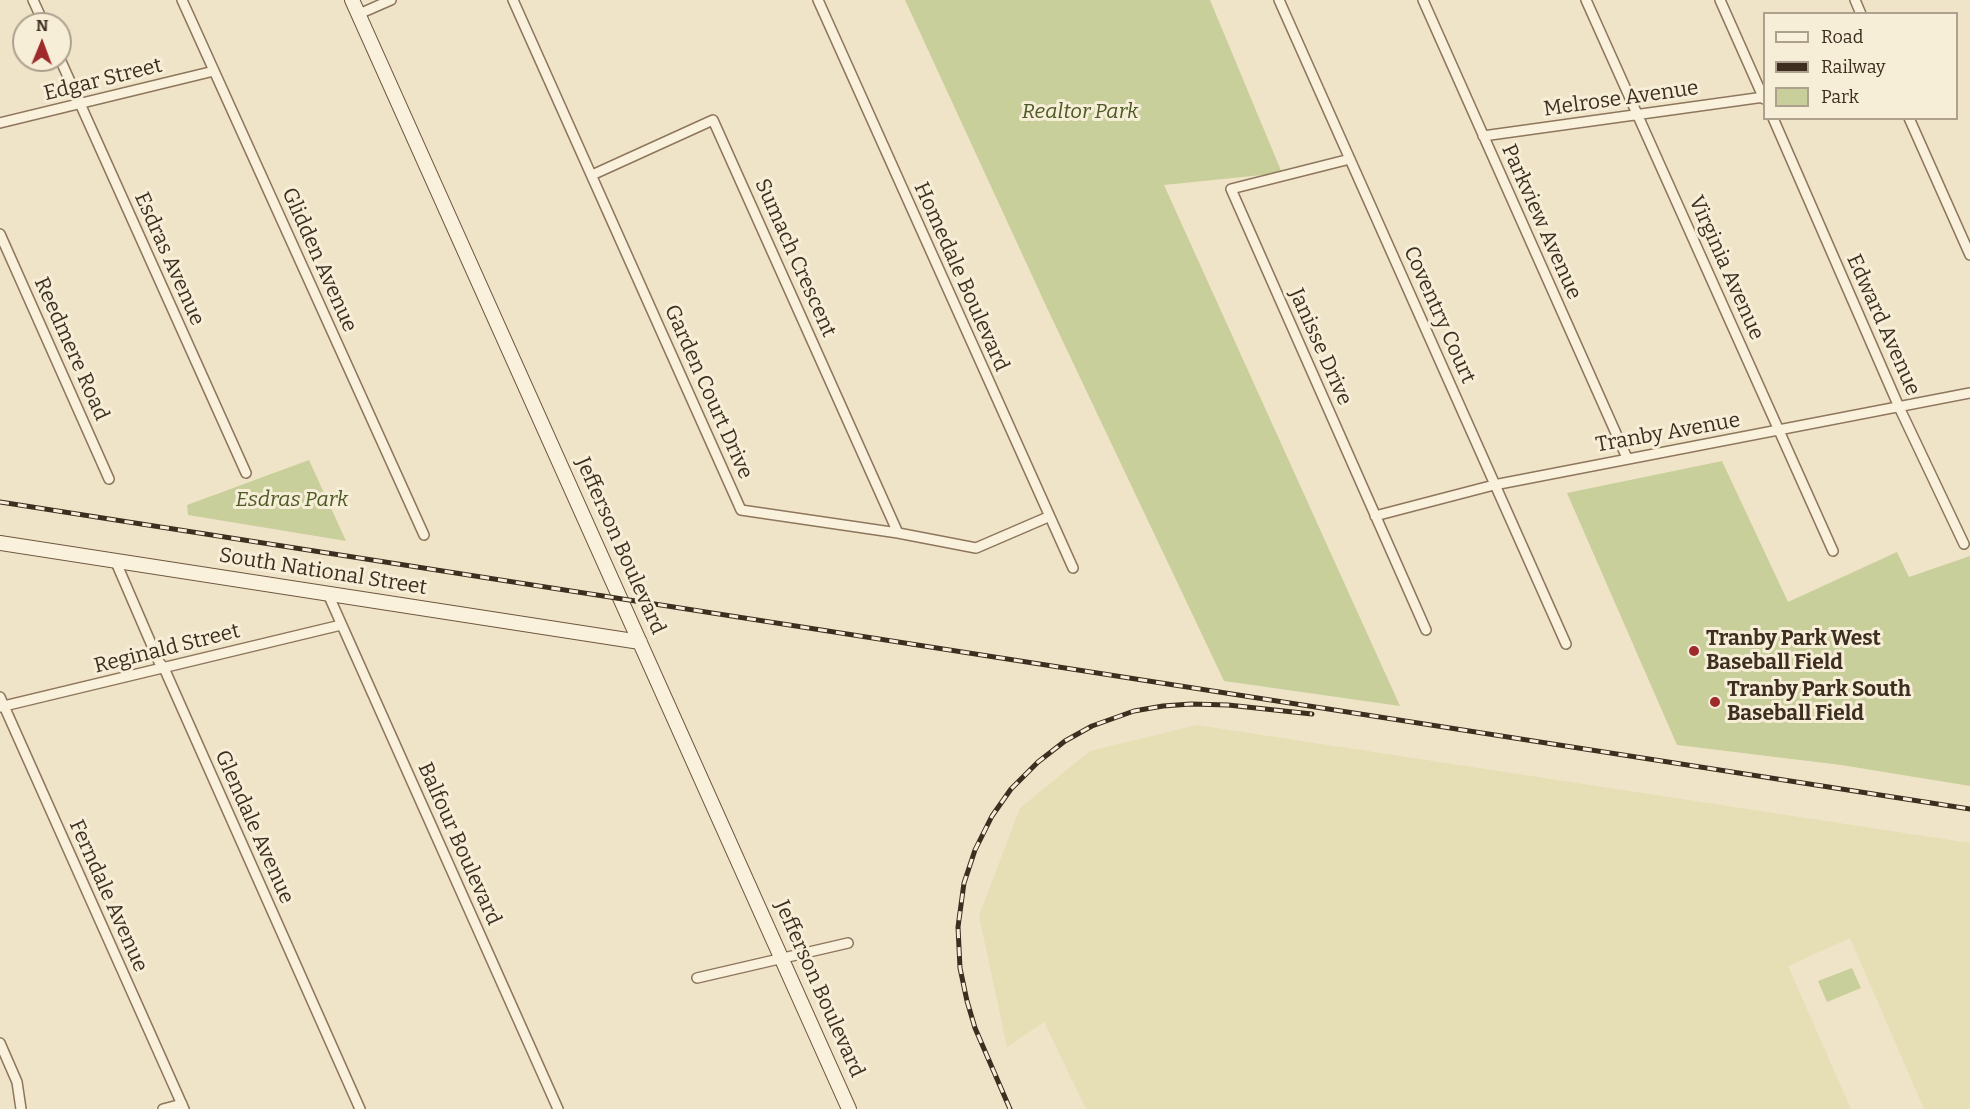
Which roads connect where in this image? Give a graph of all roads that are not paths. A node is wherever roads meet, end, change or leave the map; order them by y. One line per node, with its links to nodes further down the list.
1 (182, 0): 11 (street, Glidden Avenue)
2 (352, 0): 10 (street, Jefferson Boulevard)
3 (391, 0): 10 (street)
4 (513, 0): 22 (street, Garden Court Drive)
5 (818, 0): 33 (street, Homedale Boulevard)
6 (1279, 0): 21 (street, Coventry Court)
7 (1423, 0): 20 (street, Parkview Avenue)
8 (1586, 0): 16 (street, Virginia Avenue)
9 (1720, 0): 13 (street)
10 (358, 15): 44 (street, Jefferson Boulevard)
11 (214, 71): 15 (street, Edgar Street); 35 (street, Glidden Avenue)
12 (66, 72): 15 (street, Esdras Avenue)
13 (1763, 96)
14 (1763, 98): 16 (street, Melrose Avenue)
15 (80, 104): 19 (street, Edgar Street); 29 (street, Esdras Avenue)
16 (1637, 113): 20 (street, Melrose Avenue); 27 (street, Virginia Avenue)
17 (1774, 120): 26 (street, Edward Avenue)
18 (1910, 120): 24 (street)
19 (0, 123)
20 (1484, 136): 28 (street, Parkview Avenue)
21 (1350, 159): 31 (street, Coventry Court); 32 (street, Janisse Drive)
22 (592, 175): 34 (street, Garden Court Drive); 34 (street, Sumach Crescent)
23 (0, 234): 30 (street, Reedmere Road)
24 (1970, 255)
25 (1970, 393): 26 (street, Tranby Avenue)
26 (1899, 407): 27 (street, Tranby Avenue); 37 (street, Edward Avenue)
27 (1779, 431): 28 (street, Tranby Avenue); 38 (street, Virginia Avenue)
28 (1627, 458): 31 (street, Tranby Avenue)
29 (246, 473)
30 (109, 479)
31 (1494, 485): 32 (street, Tranby Avenue); 45 (street, Coventry Court)
32 (1375, 516): 43 (street, Janisse Drive)
33 (1048, 517): 34 (street, Garden Court Drive); 40 (street, Homedale Boulevard)
34 (898, 533)
35 (424, 535)
36 (0, 543): 39 (street, South National Street)
37 (1964, 544)
38 (1833, 551)
39 (115, 561): 41 (street, South National Street); 46 (street, Glendale Avenue)
40 (1072, 568)
41 (327, 594): 42 (street, Balfour Boulevard); 44 (street, South National Street)
42 (342, 625): 46 (street, Reginald Street); 56 (street, Balfour Boulevard)
43 (1426, 630)
44 (640, 642): 49 (street, Jefferson Boulevard)
45 (1566, 644)
46 (164, 668): 47 (street, Reginald Street); 55 (street, Glendale Avenue)
47 (1, 704): 52 (street, Ferndale Avenue)
48 (848, 943): 49 (street)
49 (782, 959): 50 (street); 57 (street, Jefferson Boulevard)
50 (698, 978)
51 (0, 1043): 53 (street)
52 (183, 1107): 54 (street)
53 (21, 1109)
54 (163, 1109)
55 (360, 1109)
56 (558, 1109)
57 (849, 1109)

